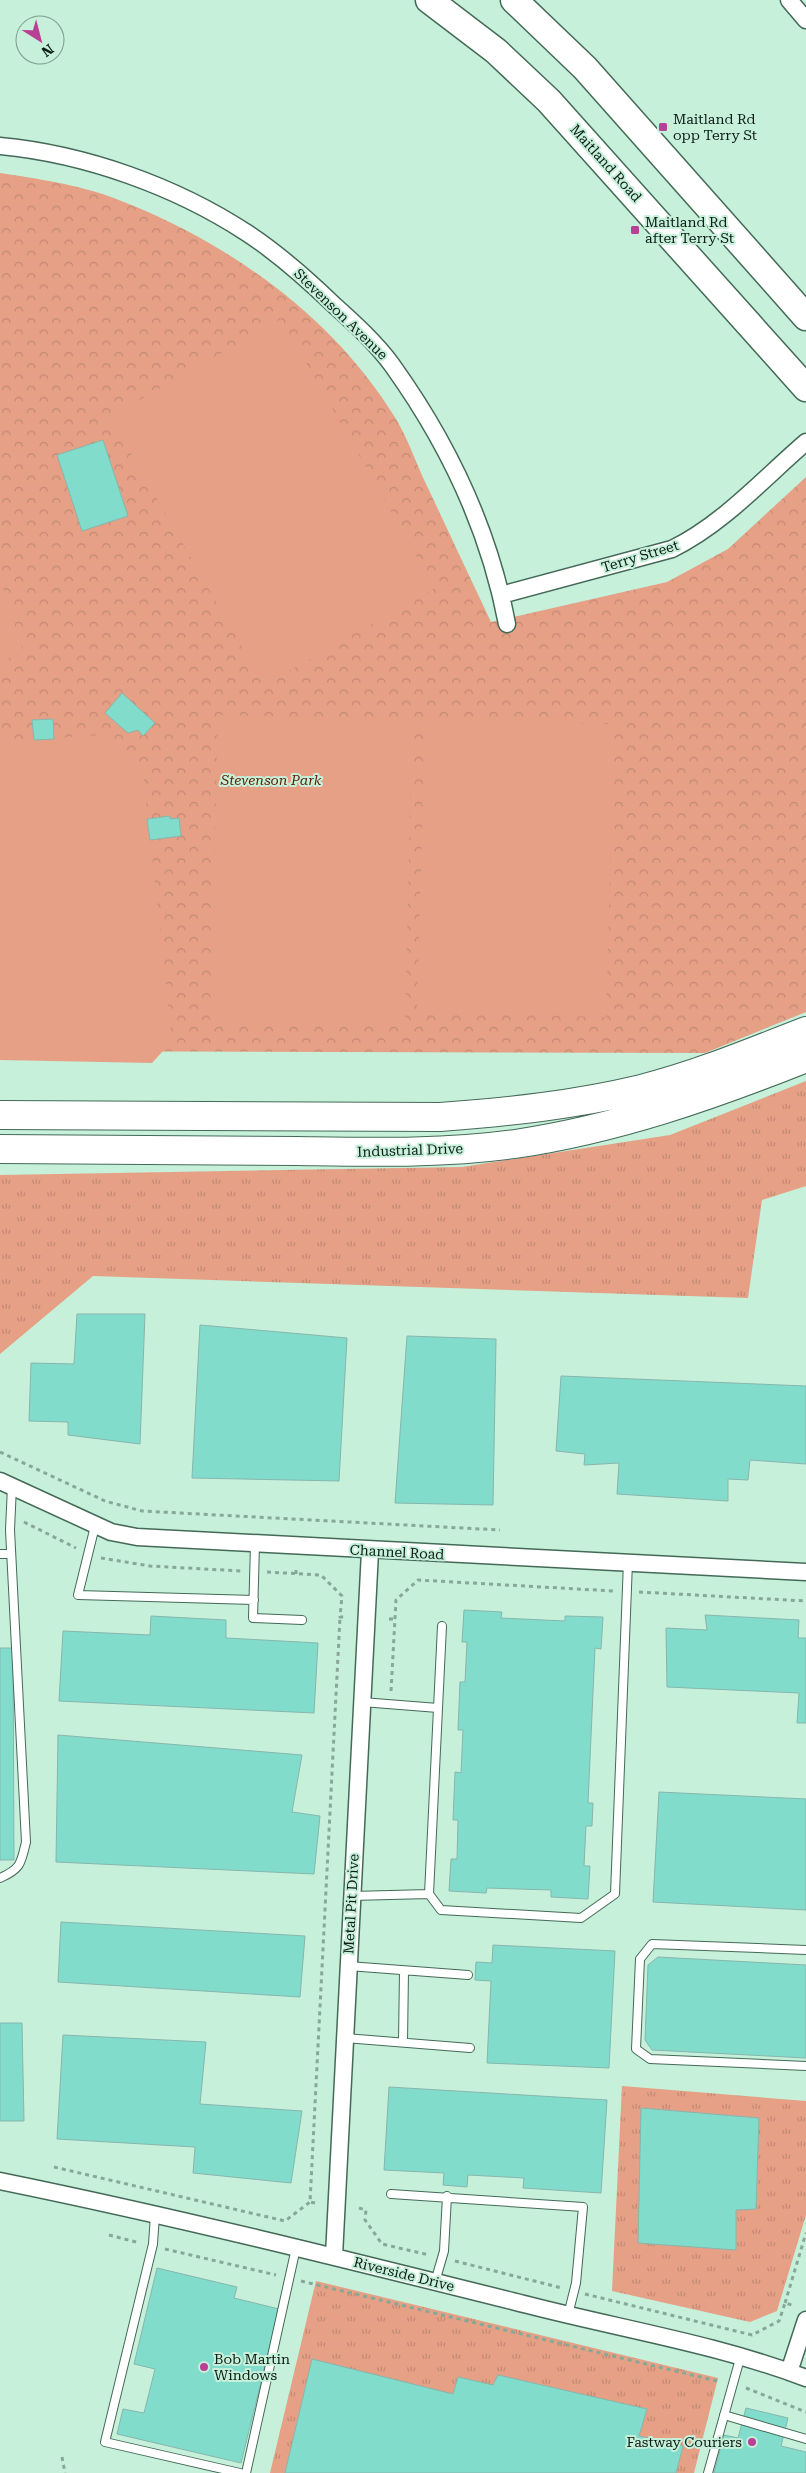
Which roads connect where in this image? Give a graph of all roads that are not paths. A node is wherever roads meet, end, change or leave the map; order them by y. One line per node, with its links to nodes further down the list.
1 (429, 0): 7 (main road, Maitland Road)
2 (514, 0): 6 (main road)
3 (789, 0): 4 (street)
4 (806, 20)
5 (0, 146): 9 (street, Stevenson Avenue)
6 (806, 317)
7 (806, 388)
8 (806, 442): 9 (street, Terry Street)
9 (501, 595): 10 (street, Stevenson Avenue)
10 (507, 624)
11 (806, 1031): 13 (highway)
12 (806, 1058): 14 (highway, Industrial Drive)
13 (0, 1115)
14 (0, 1149)
15 (6, 1483): 16 (street, Channel Road); 20 (lane)
16 (95, 1526): 17 (street, Channel Road); 23 (lane)
17 (255, 1544): 18 (street, Channel Road); 23 (lane)
18 (370, 1551): 21 (street, Channel Road); 26 (street, Metal Pit Drive)
19 (0, 1554): 20 (lane)
20 (11, 1554): 28 (lane)
21 (628, 1562): 22 (street, Channel Road); 29 (lane)
22 (806, 1572)
23 (254, 1600): 24 (lane)
24 (302, 1620)
25 (442, 1626): 27 (lane)
26 (362, 1702): 27 (lane); 30 (street, Metal Pit Drive)
27 (438, 1708): 29 (lane)
28 (0, 1878)
29 (429, 1894): 30 (lane)
30 (352, 1896): 32 (street, Metal Pit Drive)
31 (806, 1950): 38 (lane)
32 (348, 1966): 33 (lane); 35 (street, Metal Pit Drive)
33 (404, 1971): 34 (lane); 36 (lane)
34 (468, 1975)
35 (345, 2038): 36 (lane); 44 (street, Metal Pit Drive)
36 (403, 2042): 37 (lane)
37 (470, 2048)
38 (806, 2066)
39 (0, 2181): 42 (street, Riverside Drive)
40 (392, 2194): 41 (lane)
41 (447, 2196): 45 (lane); 46 (lane)
42 (155, 2215): 43 (street, Riverside Drive); 53 (lane)
43 (296, 2248): 44 (street, Riverside Drive); 54 (lane)
44 (334, 2256): 45 (street, Riverside Drive)
45 (434, 2282): 46 (street, Riverside Drive)
46 (568, 2315): 48 (street, Riverside Drive)
47 (806, 2320): 49 (street)
48 (741, 2355): 49 (street, Riverside Drive); 51 (lane)
49 (789, 2372): 50 (street, Riverside Drive)
50 (806, 2378)
51 (724, 2415): 52 (lane); 55 (lane)
52 (806, 2439)
53 (240, 2473)
54 (246, 2473)
55 (708, 2473)

